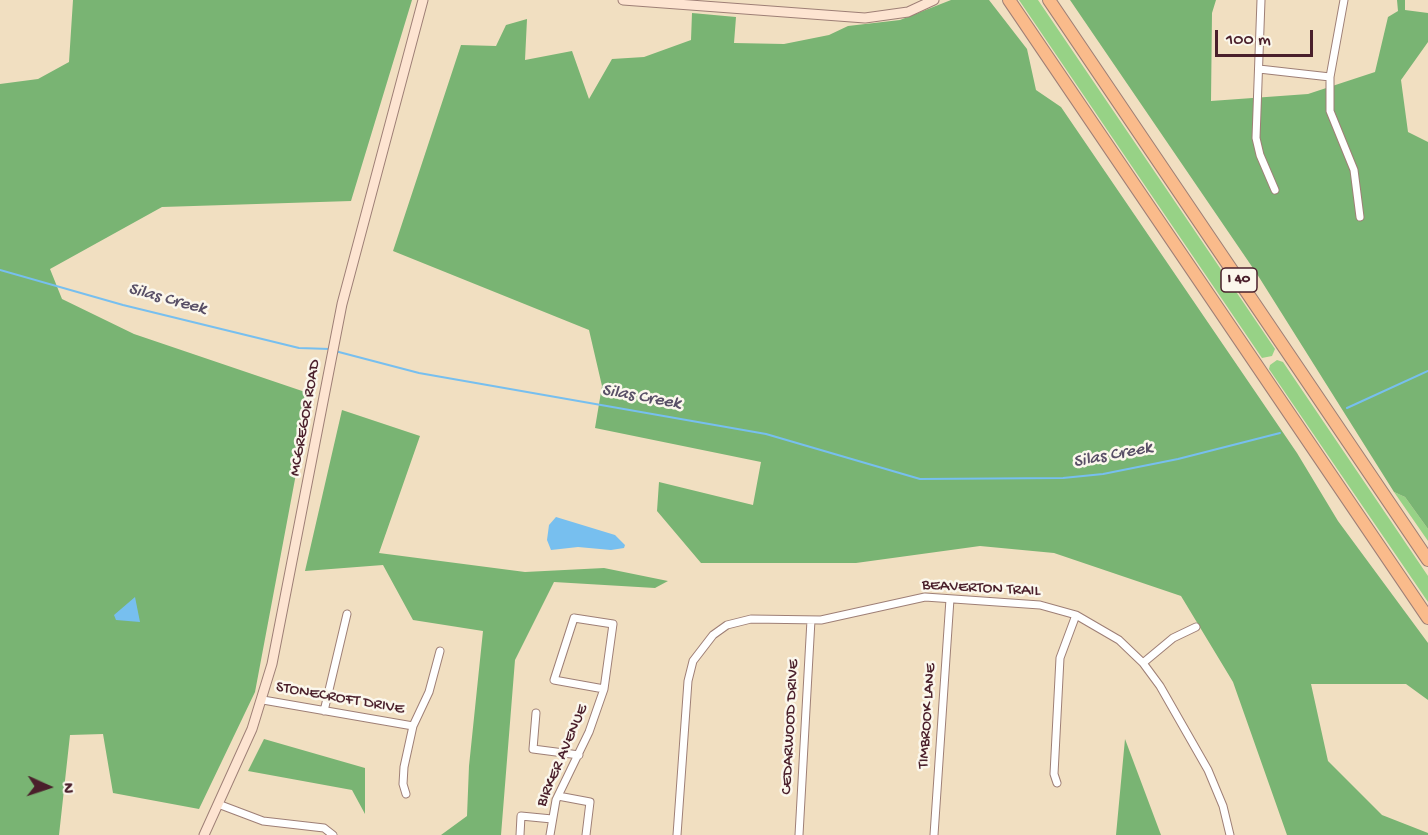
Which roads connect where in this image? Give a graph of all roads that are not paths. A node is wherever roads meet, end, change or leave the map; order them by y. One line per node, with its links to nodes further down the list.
1 (423, 0): 22 (street, MCGREGOR ROAD)
2 (623, 0): 3 (street)
3 (934, 0)
4 (1009, 0): 16 (highway, I 40)
5 (1049, 0): 12 (highway, I 40)
6 (1261, 0): 8 (street)
7 (1344, 0): 9 (street)
8 (1259, 69): 9 (street); 10 (street)
9 (1330, 77): 11 (street)
10 (1275, 190)
11 (1360, 217)
12 (1428, 560)
13 (950, 599): 15 (street, BEAVERTON TRAIL); 17 (street, BEAVERTON TRAIL); 39 (street, TIMBROOK LANE)
14 (347, 614): 23 (street)
15 (1076, 615): 20 (street, BEAVERTON TRAIL); 27 (street)
16 (1428, 618)
17 (811, 620): 37 (street, BEAVERTON TRAIL); 38 (street, CEDARWOOD DRIVE)
18 (1196, 627): 20 (street)
19 (440, 651): 25 (street)
20 (1143, 663): 40 (street, BEAVERTON TRAIL)
21 (604, 689): 21 (street, BIRKER AVENUE); 26 (street, BIRKER AVENUE)
22 (263, 700): 23 (street, STONECROFT DRIVE); 30 (street, MCGREGOR ROAD)
23 (324, 711): 25 (street, STONECROFT DRIVE)
24 (536, 713): 26 (street)
25 (413, 726): 28 (street)
26 (579, 755): 29 (street, BIRKER AVENUE)
27 (1057, 783)
28 (406, 794)
29 (558, 796): 31 (street, BIRKER AVENUE); 36 (street)
30 (218, 804): 32 (street, MCGREGOR ROAD); 33 (street)
31 (552, 819): 34 (street); 35 (street, BIRKER AVENUE)
32 (204, 835)
33 (333, 835)
34 (520, 835)
35 (550, 835)
36 (586, 835)
37 (677, 835)
38 (799, 835)
39 (934, 835)
40 (1230, 835)

